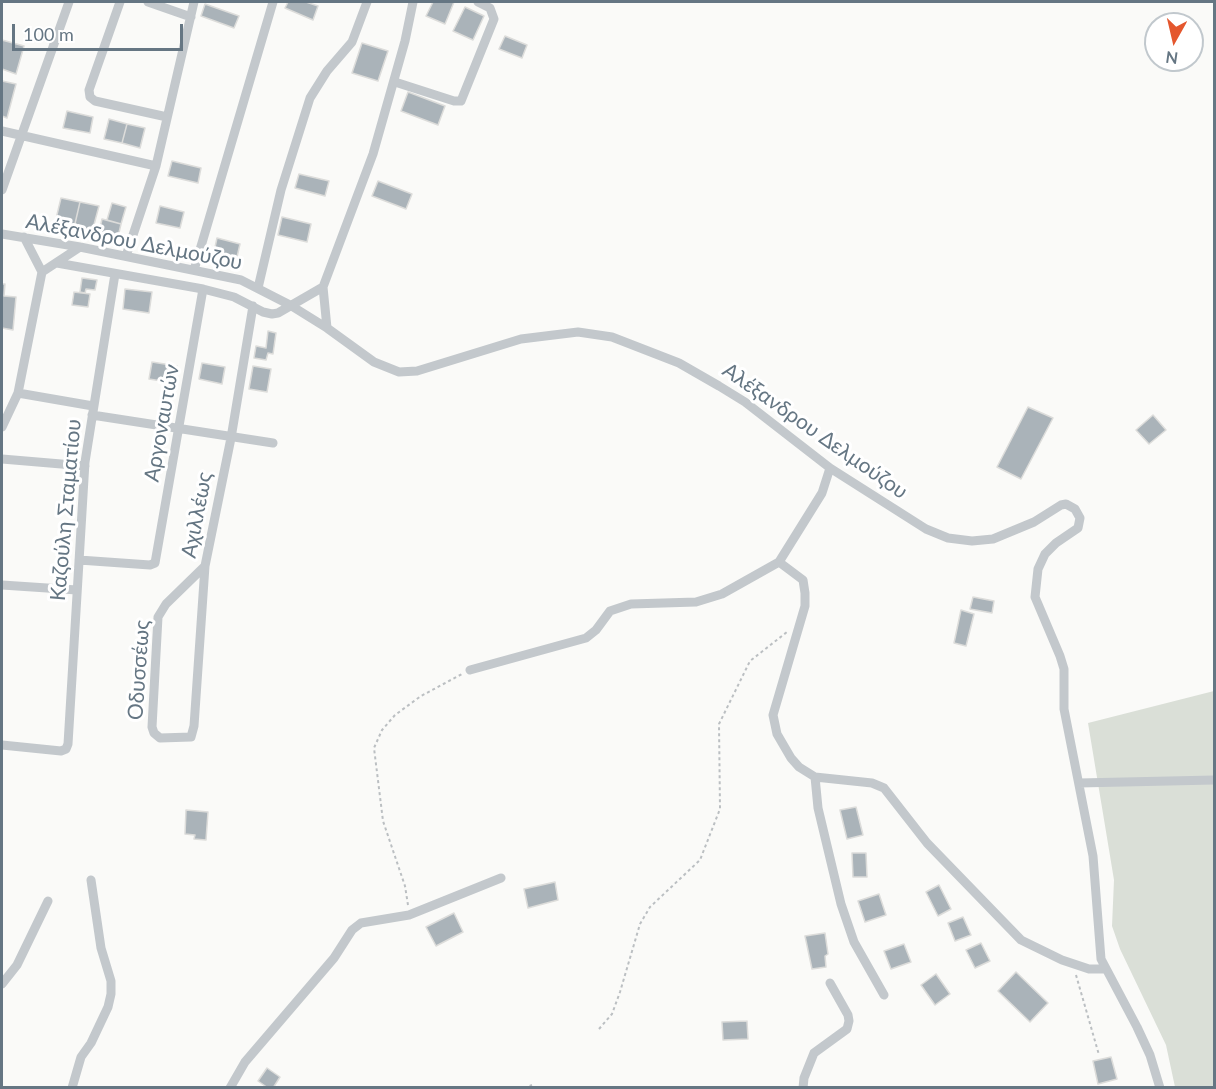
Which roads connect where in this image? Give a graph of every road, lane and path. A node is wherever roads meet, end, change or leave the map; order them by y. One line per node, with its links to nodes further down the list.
1 (69, 2): 13 (street)
2 (120, 2): 11 (street)
3 (148, 2): 9 (street)
4 (194, 2): 9 (street)
5 (273, 2): 21 (street)
6 (367, 2): 25 (street)
7 (413, 2): 10 (street)
8 (478, 2): 10 (street)
9 (191, 17): 11 (street)
10 (395, 82): 24 (street)
11 (167, 117): 14 (street)
12 (2, 131): 13 (street)
13 (21, 134): 14 (street); 15 (street)
14 (156, 166): 19 (street)
15 (2, 190)
16 (2, 234): 17 (street, Αλέξανδρου Δελμούζου)
17 (24, 237): 18 (street, Αλέξανδρου Δελμούζου); 22 (street)
18 (80, 247): 19 (street, Αλέξανδρου Δελμούζου); 20 (street)
19 (126, 256): 21 (street, Αλέξανδρου Δελμούζου)
20 (57, 263): 22 (street); 23 (street, Αλέξανδρου Δελμούζου)
21 (194, 270): 25 (street, Αλέξανδρου Δελμούζου)
22 (42, 272): 30 (street)
23 (116, 274): 26 (street, Αλέξανδρου Δελμούζου); 31 (street, Καζούλη Σταματίου)
24 (323, 287): 27 (street); 29 (street)
25 (258, 288): 27 (street, Αλέξανδρου Δελμούζου)
26 (203, 289): 28 (street, Αλέξανδρου Δελμούζου); 33 (street, Αργοναυτών)
27 (290, 305): 28 (street, Αλέξανδρου Δελμούζου); 29 (street, Αλέξανδρου Δελμούζου)
28 (253, 306): 34 (street, Αχιλλέως)
29 (327, 328): 38 (street, Αλέξανδρου Δελμούζου)
30 (18, 393): 31 (street); 32 (street)
31 (93, 410): 33 (street); 37 (street, Καζούλη Σταματίου)
32 (2, 427)
33 (180, 429): 34 (street); 41 (street, Αργοναυτών)
34 (231, 438): 35 (street); 42 (street, Αχιλλέως)
35 (273, 443)
36 (2, 459): 37 (street)
37 (85, 466): 39 (street, Καζούλη Σταματίου)
38 (830, 468): 40 (street); 51 (street, Αλέξανδρου Δελμούζου)
39 (79, 560): 41 (street, Αχιλλέως); 44 (street, Καζούλη Σταματίου)
40 (779, 562): 45 (street); 46 (street)
41 (155, 563)
42 (205, 566): 47 (street, Οδυσσέως); 47 (street, Αχιλλέως)
43 (2, 585): 44 (street)
44 (77, 590): 48 (street, Καζούλη Σταματίου)
45 (801, 621): 49 (street); 61 (path)
46 (470, 670): 55 (path)
47 (154, 733)
48 (2, 745)
49 (815, 777): 56 (street); 60 (street)
50 (1215, 780): 51 (street)
51 (1079, 783): 57 (street, Αλέξανδρου Δελμούζου)
52 (501, 878): 55 (street)
53 (91, 880): 64 (street)
54 (48, 901): 59 (street)
55 (409, 915): 65 (street)
56 (1073, 964): 57 (street); 62 (path)
57 (1104, 969): 68 (street, Αλέξανδρου Δελμούζου)
58 (830, 983): 67 (street)
59 (2, 984)
60 (884, 994)
61 (599, 1029)
62 (1099, 1055)
63 (532, 1085): 66 (path)
64 (72, 1088)
65 (230, 1088)
66 (524, 1088)
67 (803, 1088)
68 (1160, 1088)

